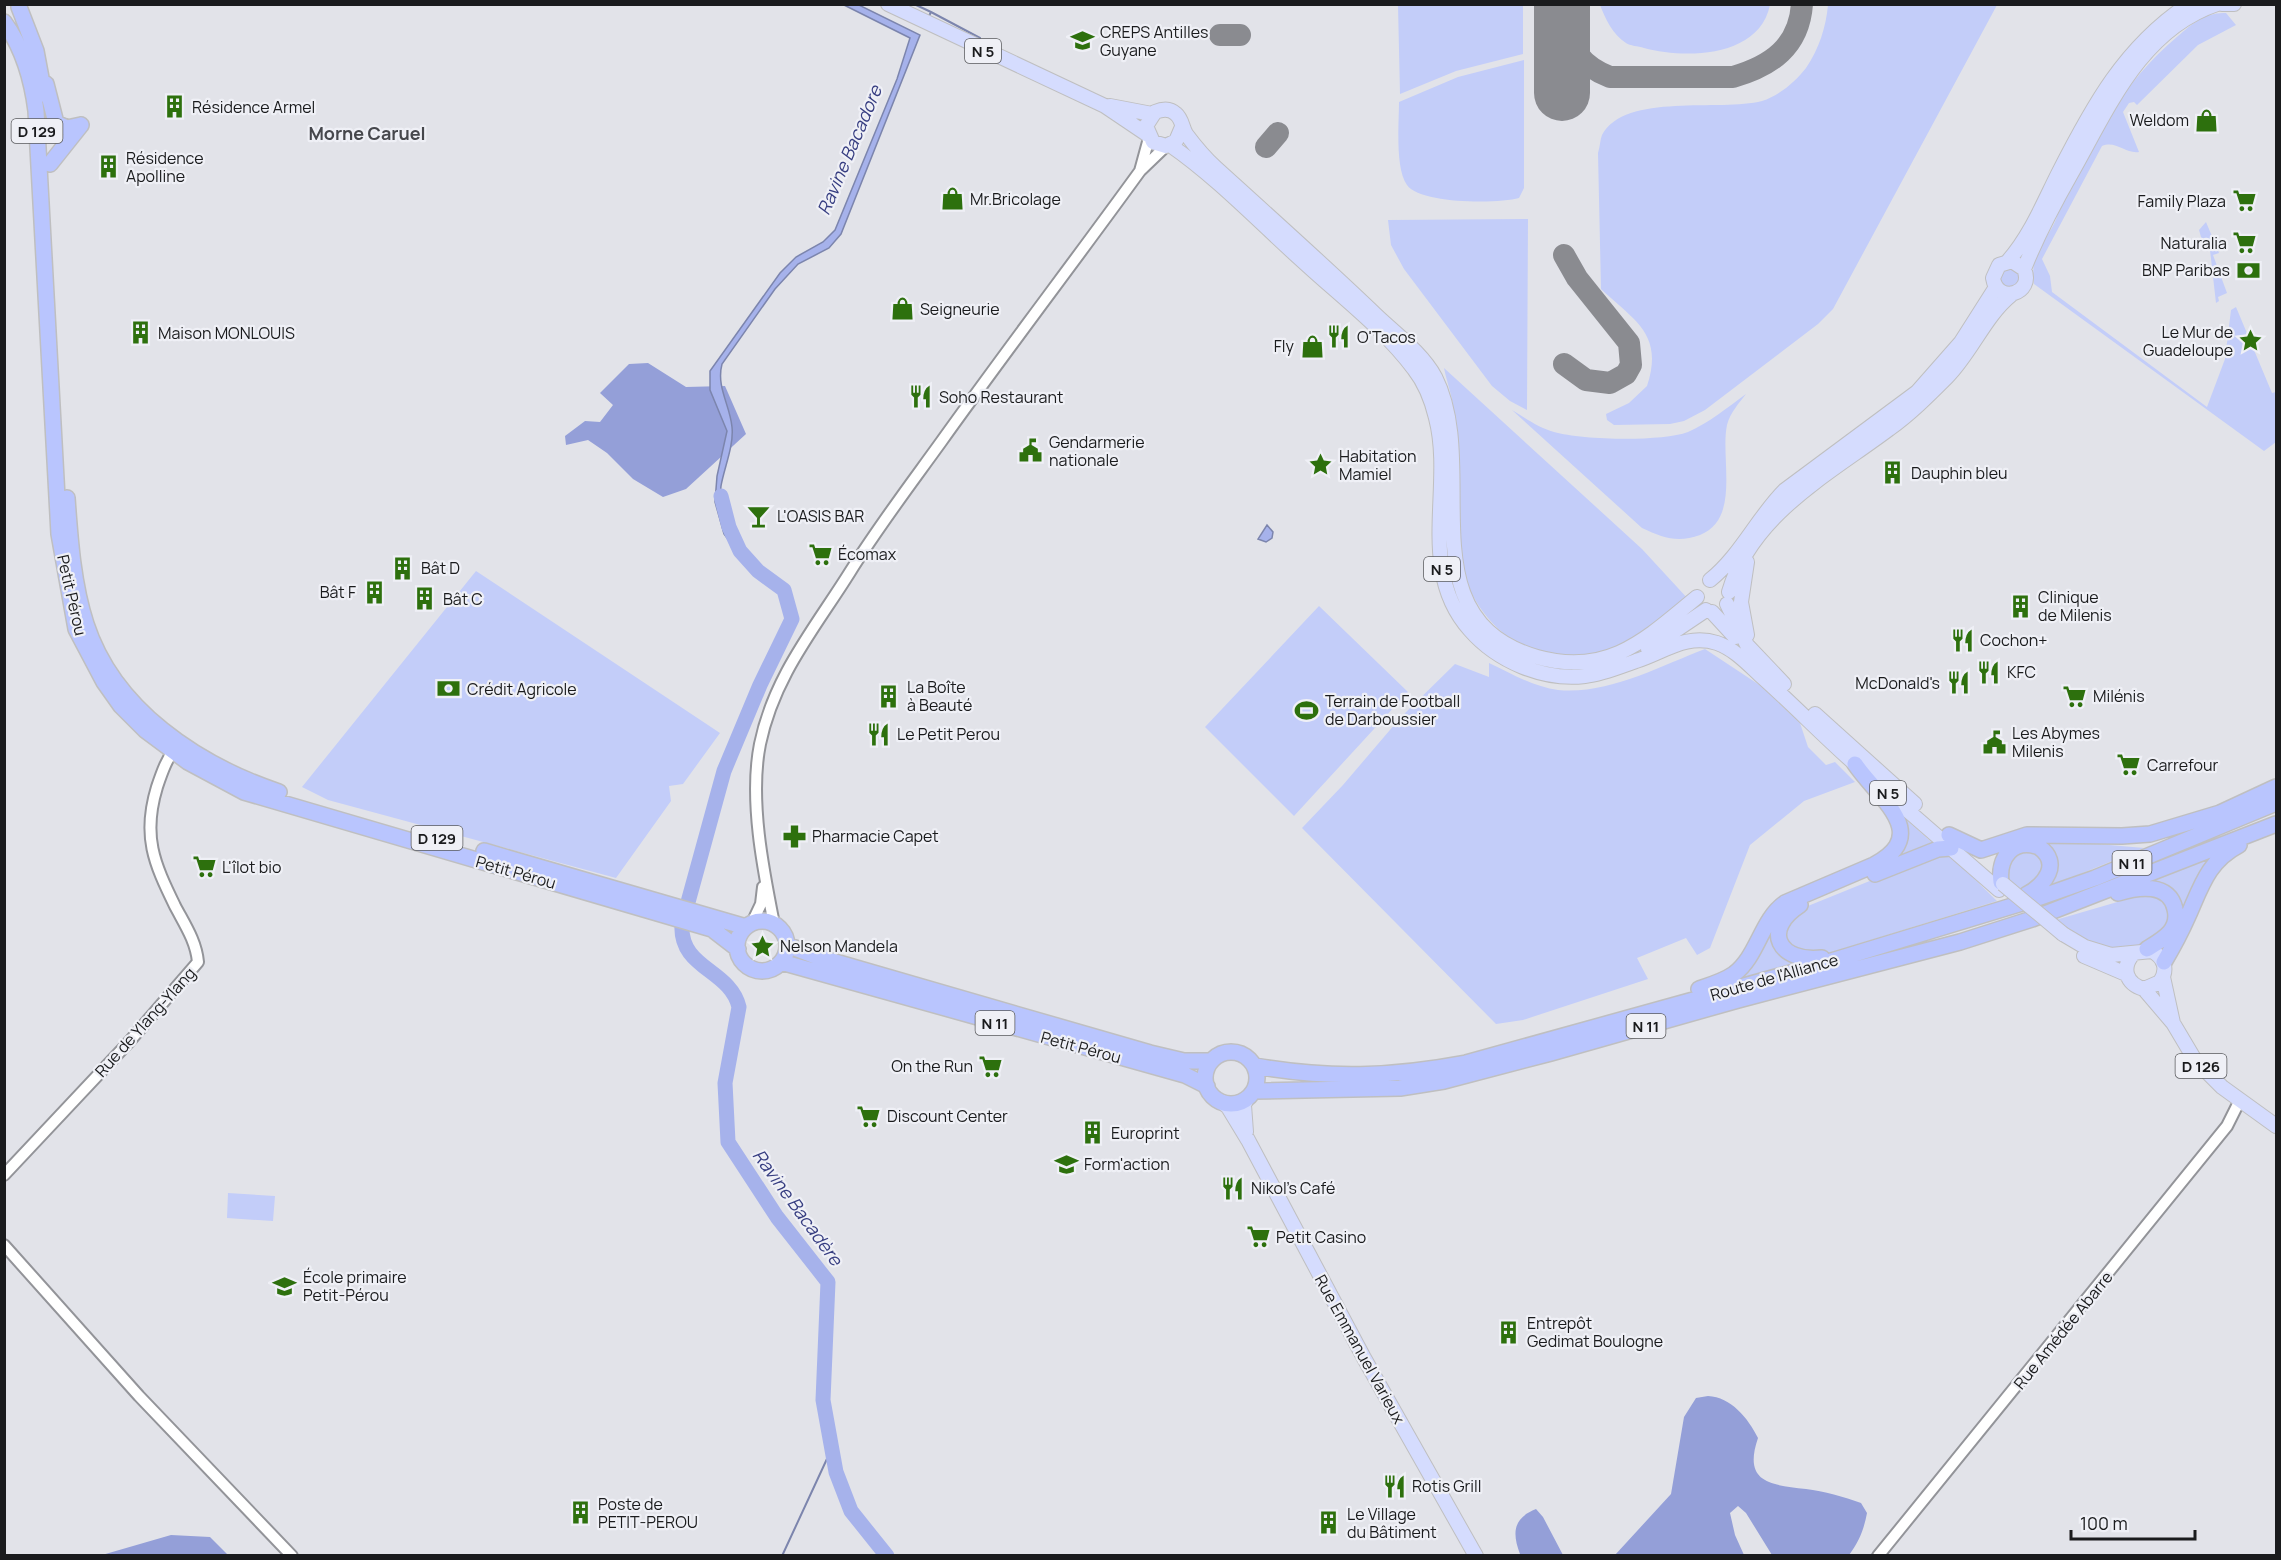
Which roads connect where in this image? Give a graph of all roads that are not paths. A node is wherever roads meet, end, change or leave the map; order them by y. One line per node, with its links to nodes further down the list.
1 (888, 4): 10 (main road, N 5)
2 (2189, 4): 17 (main road)
3 (2217, 4): 18 (main road)
4 (2222, 4): 5 (main road)
5 (2234, 4)
6 (19, 6): 7 (highway, D 129); 9 (highway, Petit Pérou / D 129)
7 (4, 17)
8 (4, 22): 29 (highway, Petit Pérou / D 129)
9 (36, 51): 15 (highway, Petit Pérou / D 129); 15 (highway)
10 (1105, 106): 11 (main road, N 5); 13 (main road, N 5)
11 (1152, 114): 12 (main road); 13 (main road)
12 (1182, 127): 14 (main road); 23 (main road, N 5)
13 (1149, 136): 14 (main road); 16 (street)
14 (1168, 145): 16 (street); 26 (main road, N 5)
15 (50, 164): 29 (highway, Petit Pérou / D 129)
16 (1140, 171): 35 (street)
17 (2007, 261): 18 (main road); 19 (main road)
18 (2024, 269): 20 (main road)
19 (1996, 287): 20 (main road); 22 (main road)
20 (2011, 295): 21 (main road)
21 (1755, 542): 24 (main road); 27 (main road)
22 (1710, 580): 23 (main road); 24 (main road)
23 (1697, 597): 25 (main road)
24 (1728, 598): 25 (main road); 27 (main road, N 5)
25 (1709, 611): 26 (main road, N 5); 28 (main road, N 5)
26 (1629, 663): 28 (main road)
27 (1767, 667): 34 (main road, N 5)
28 (1779, 692): 30 (main road, N 5)
29 (175, 748): 38 (highway, Petit Pérou / D 129); 61 (street, Rue de Ylang-Ylang)
30 (1855, 765): 34 (main road, N 5); 52 (highway)
31 (2277, 787): 34 (highway)
32 (2277, 801): 37 (highway, Route de l'Alliance / N 11)
33 (2277, 826): 47 (highway, Route de l'Alliance / N 11); 48 (highway)
34 (1950, 842): 36 (main road, N 5); 44 (highway)
35 (765, 874): 39 (street); 40 (street)
36 (2001, 885): 37 (highway); 41 (main road, N 5)
37 (1986, 914): 44 (highway, Route de l'Alliance / N 11)
38 (684, 915): 40 (highway, Petit Pérou / D 129); 43 (highway, Petit Pérou / D 129)
39 (774, 924): 40 (highway, D 129); 42 (highway)
40 (749, 925): 43 (highway)
41 (2060, 937): 45 (main road, N 5); 49 (main road, N 5)
42 (787, 945): 46 (highway); 53 (highway, Petit Pérou / N 11)
43 (738, 949): 46 (highway, D 129)
44 (1869, 950): 52 (highway, Route de l'Alliance / N 11)
45 (2140, 952): 47 (highway); 48 (main road); 49 (main road)
46 (781, 962): 55 (highway, Petit Pérou / N 11)
47 (1880, 964): 56 (highway, Route de l'Alliance / N 11)
48 (2163, 970): 50 (main road); 51 (main road, D 126)
49 (2126, 974): 50 (main road)
50 (2144, 989): 51 (main road, D 126)
51 (2173, 1023): 57 (main road, D 126)
52 (1578, 1032): 54 (highway, Route de l'Alliance / N 11)
53 (1211, 1061): 54 (highway, N 11); 55 (highway)
54 (1255, 1066): 56 (highway)
55 (1207, 1086): 58 (highway, N 11)
56 (1251, 1095): 58 (highway, N 11); 60 (main road, Rue Emmanuel Varieux)
57 (2240, 1100): 59 (main road, D 126); 65 (street, Rue Amédée Abarre)
58 (1222, 1102): 60 (main road, Rue Emmanuel Varieux)
59 (2277, 1126)
60 (1248, 1140): 64 (main road, Rue Emmanuel Varieux)
61 (4, 1175)
62 (4, 1245): 63 (street)
63 (292, 1556)
64 (1476, 1556)
65 (1878, 1556)

